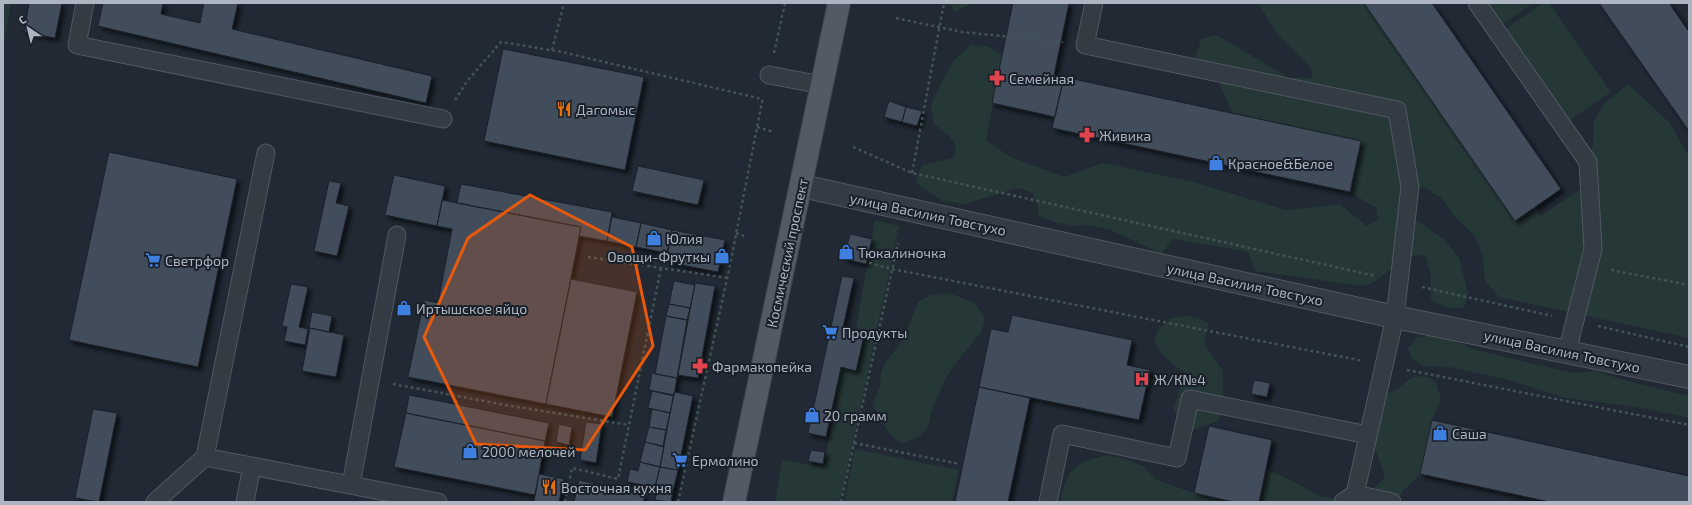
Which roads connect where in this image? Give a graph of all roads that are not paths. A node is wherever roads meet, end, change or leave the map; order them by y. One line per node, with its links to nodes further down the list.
1 (85, 3): 7 (lane)
2 (839, 3): 6 (main road, Космический проспект)
3 (1094, 3): 11 (lane)
4 (1477, 3): 12 (lane)
5 (769, 75): 6 (lane)
6 (822, 85): 9 (main road, Космический проспект)
7 (443, 119)
8 (266, 153): 15 (lane)
9 (802, 186): 11 (street, улица Василия Товстухо); 22 (main road, Космический проспект)
10 (397, 235): 17 (lane)
11 (1395, 317): 12 (street, улица Василия Товстухо); 14 (lane)
12 (1567, 352): 13 (street, улица Василия Товстухо)
13 (1689, 377)
14 (1368, 436): 18 (lane); 23 (lane)
15 (206, 456): 16 (lane); 19 (lane)
16 (252, 466): 17 (lane); 20 (lane)
17 (351, 485): 21 (lane)
18 (1349, 498): 24 (lane)
19 (155, 502)
20 (245, 502)
21 (438, 502)
22 (734, 502)
23 (1048, 502)
24 (1392, 502)

